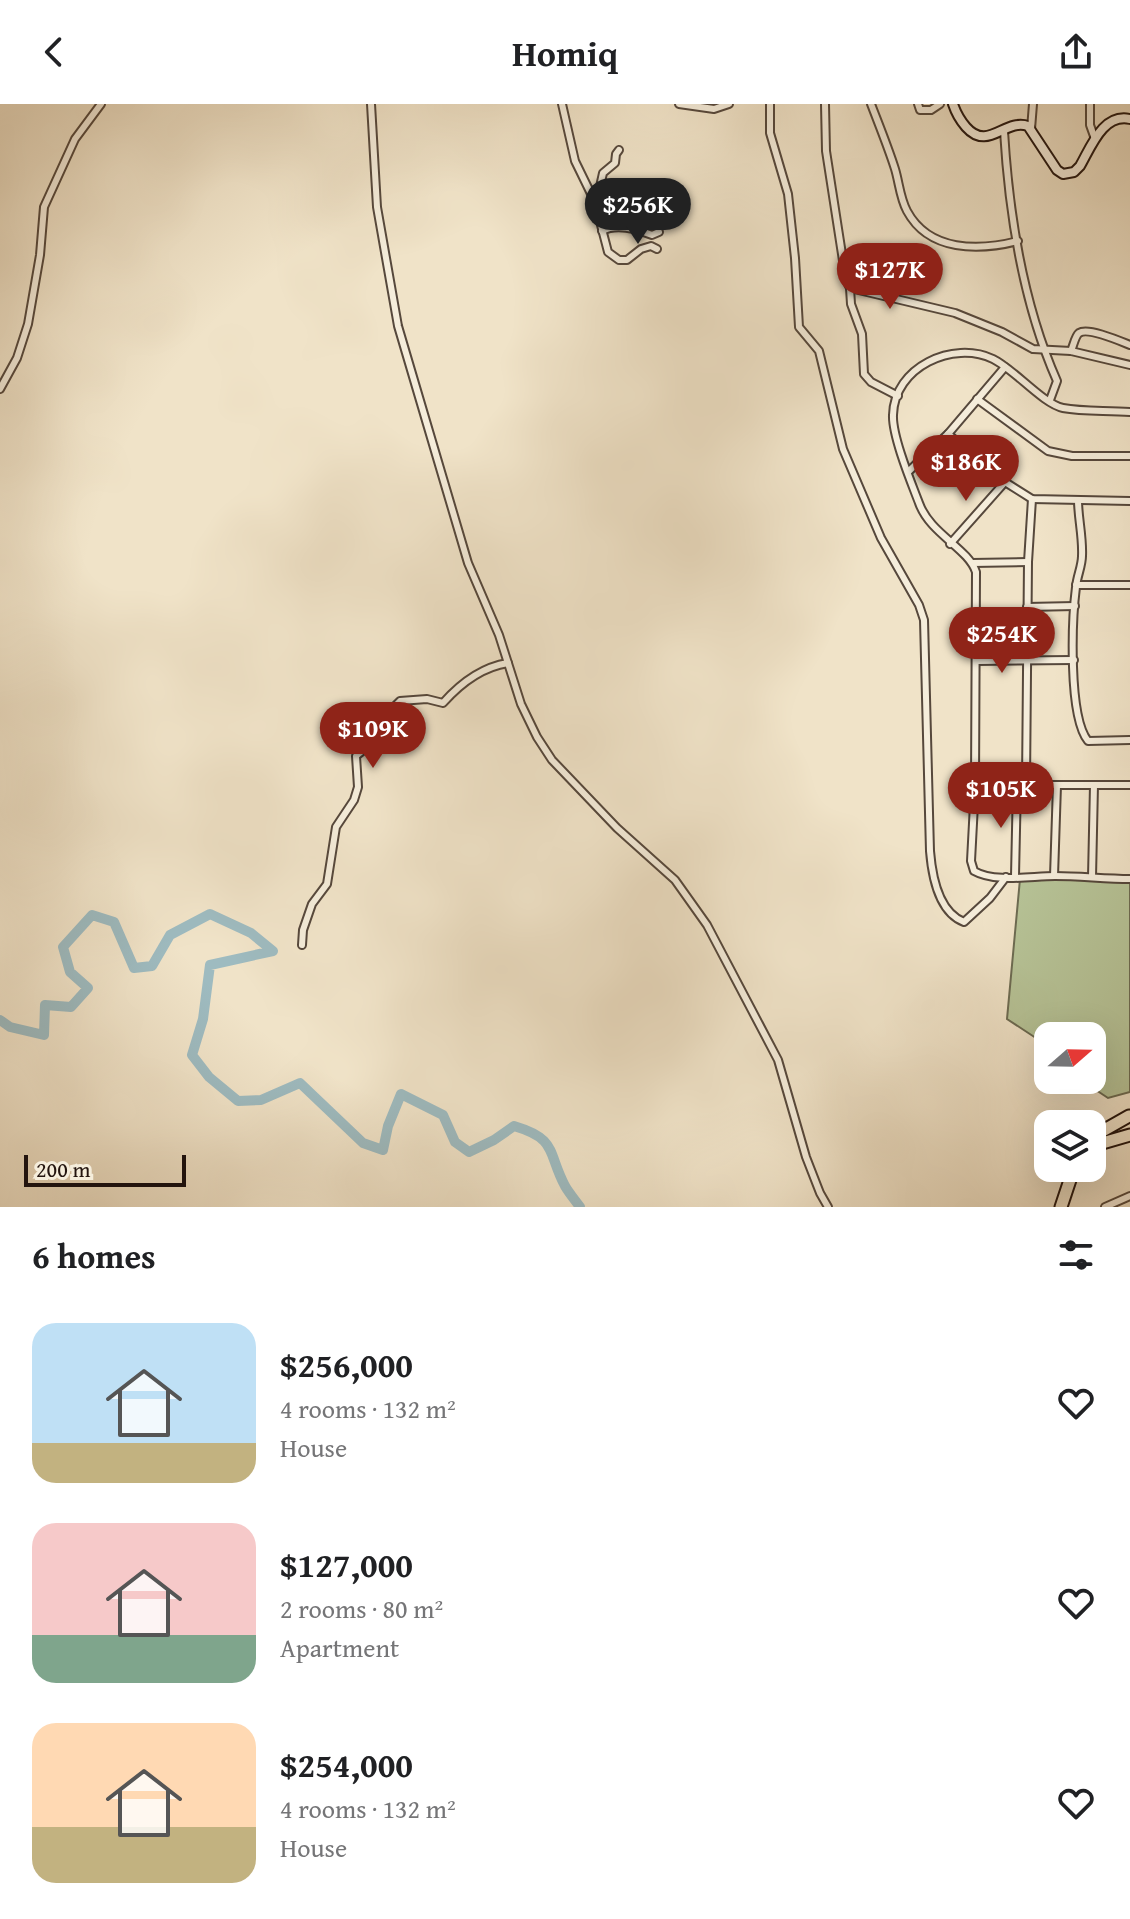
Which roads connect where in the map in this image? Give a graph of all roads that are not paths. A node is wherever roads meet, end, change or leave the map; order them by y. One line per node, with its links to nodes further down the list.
1 (101, 104): 30 (street)
2 (371, 104): 52 (street)
3 (562, 104): 19 (street)
4 (679, 104): 5 (street)
5 (729, 104)
6 (770, 104): 62 (street)
7 (825, 104): 24 (street)
8 (871, 104): 22 (street)
9 (918, 104): 10 (street)
10 (943, 104): 13 (street)
11 (1033, 104): 15 (street)
12 (1090, 104): 17 (street)
13 (954, 108): 16 (main road)
14 (1130, 119): 17 (main road)
15 (1031, 129): 16 (main road); 17 (main road)
16 (1004, 131): 22 (street)
17 (1095, 139)
18 (619, 150): 19 (street)
19 (591, 192): 20 (street)
20 (602, 231): 21 (street); 23 (street)
21 (659, 232)
22 (1018, 241): 26 (street)
23 (657, 249)
24 (850, 288): 26 (street); 31 (street)
25 (1130, 345): 27 (street)
26 (1043, 349): 27 (street); 33 (street)
27 (1071, 351): 28 (street)
28 (1130, 365)
29 (1005, 367): 31 (street); 32 (street); 33 (street)
30 (0, 389)
31 (898, 396): 37 (street)
32 (977, 399): 35 (street); 36 (street)
33 (1050, 400): 34 (street)
34 (1130, 412)
35 (948, 434): 37 (street); 38 (street)
36 (1130, 456)
37 (909, 471): 42 (street)
38 (1005, 482): 39 (street); 42 (street)
39 (1032, 499): 40 (street); 43 (street)
40 (1078, 500): 41 (street); 45 (street)
41 (1130, 501)
42 (950, 544): 44 (street)
43 (1028, 562): 44 (street); 48 (street)
44 (972, 563): 51 (street)
45 (1076, 585): 46 (street); 47 (street)
46 (1130, 585)
47 (1075, 606): 48 (street); 50 (street)
48 (1027, 607): 49 (street)
49 (1027, 659): 50 (street); 51 (street); 55 (street)
50 (1074, 660): 53 (street)
51 (976, 661): 56 (street)
52 (508, 663): 65 (street); 72 (street)
53 (1130, 740)
54 (1017, 784): 55 (street); 56 (street); 60 (street)
55 (1026, 784): 57 (street)
56 (975, 785): 62 (street)
57 (1057, 785): 58 (street); 61 (street)
58 (1094, 785): 59 (street); 63 (street)
59 (1130, 785)
60 (1015, 876): 61 (street); 62 (street)
61 (1054, 876): 63 (street)
62 (1006, 877)
63 (1092, 877): 64 (street)
64 (1130, 879)
65 (302, 945)
66 (1129, 1115): 67 (highway); 68 (highway)
67 (1106, 1129)
68 (1130, 1133): 69 (highway)
69 (1106, 1141)
70 (1069, 1182): 73 (highway)
71 (1127, 1197): 74 (street); 75 (street)
72 (828, 1207)
73 (1061, 1207)
74 (1105, 1207)
75 (1129, 1207)

